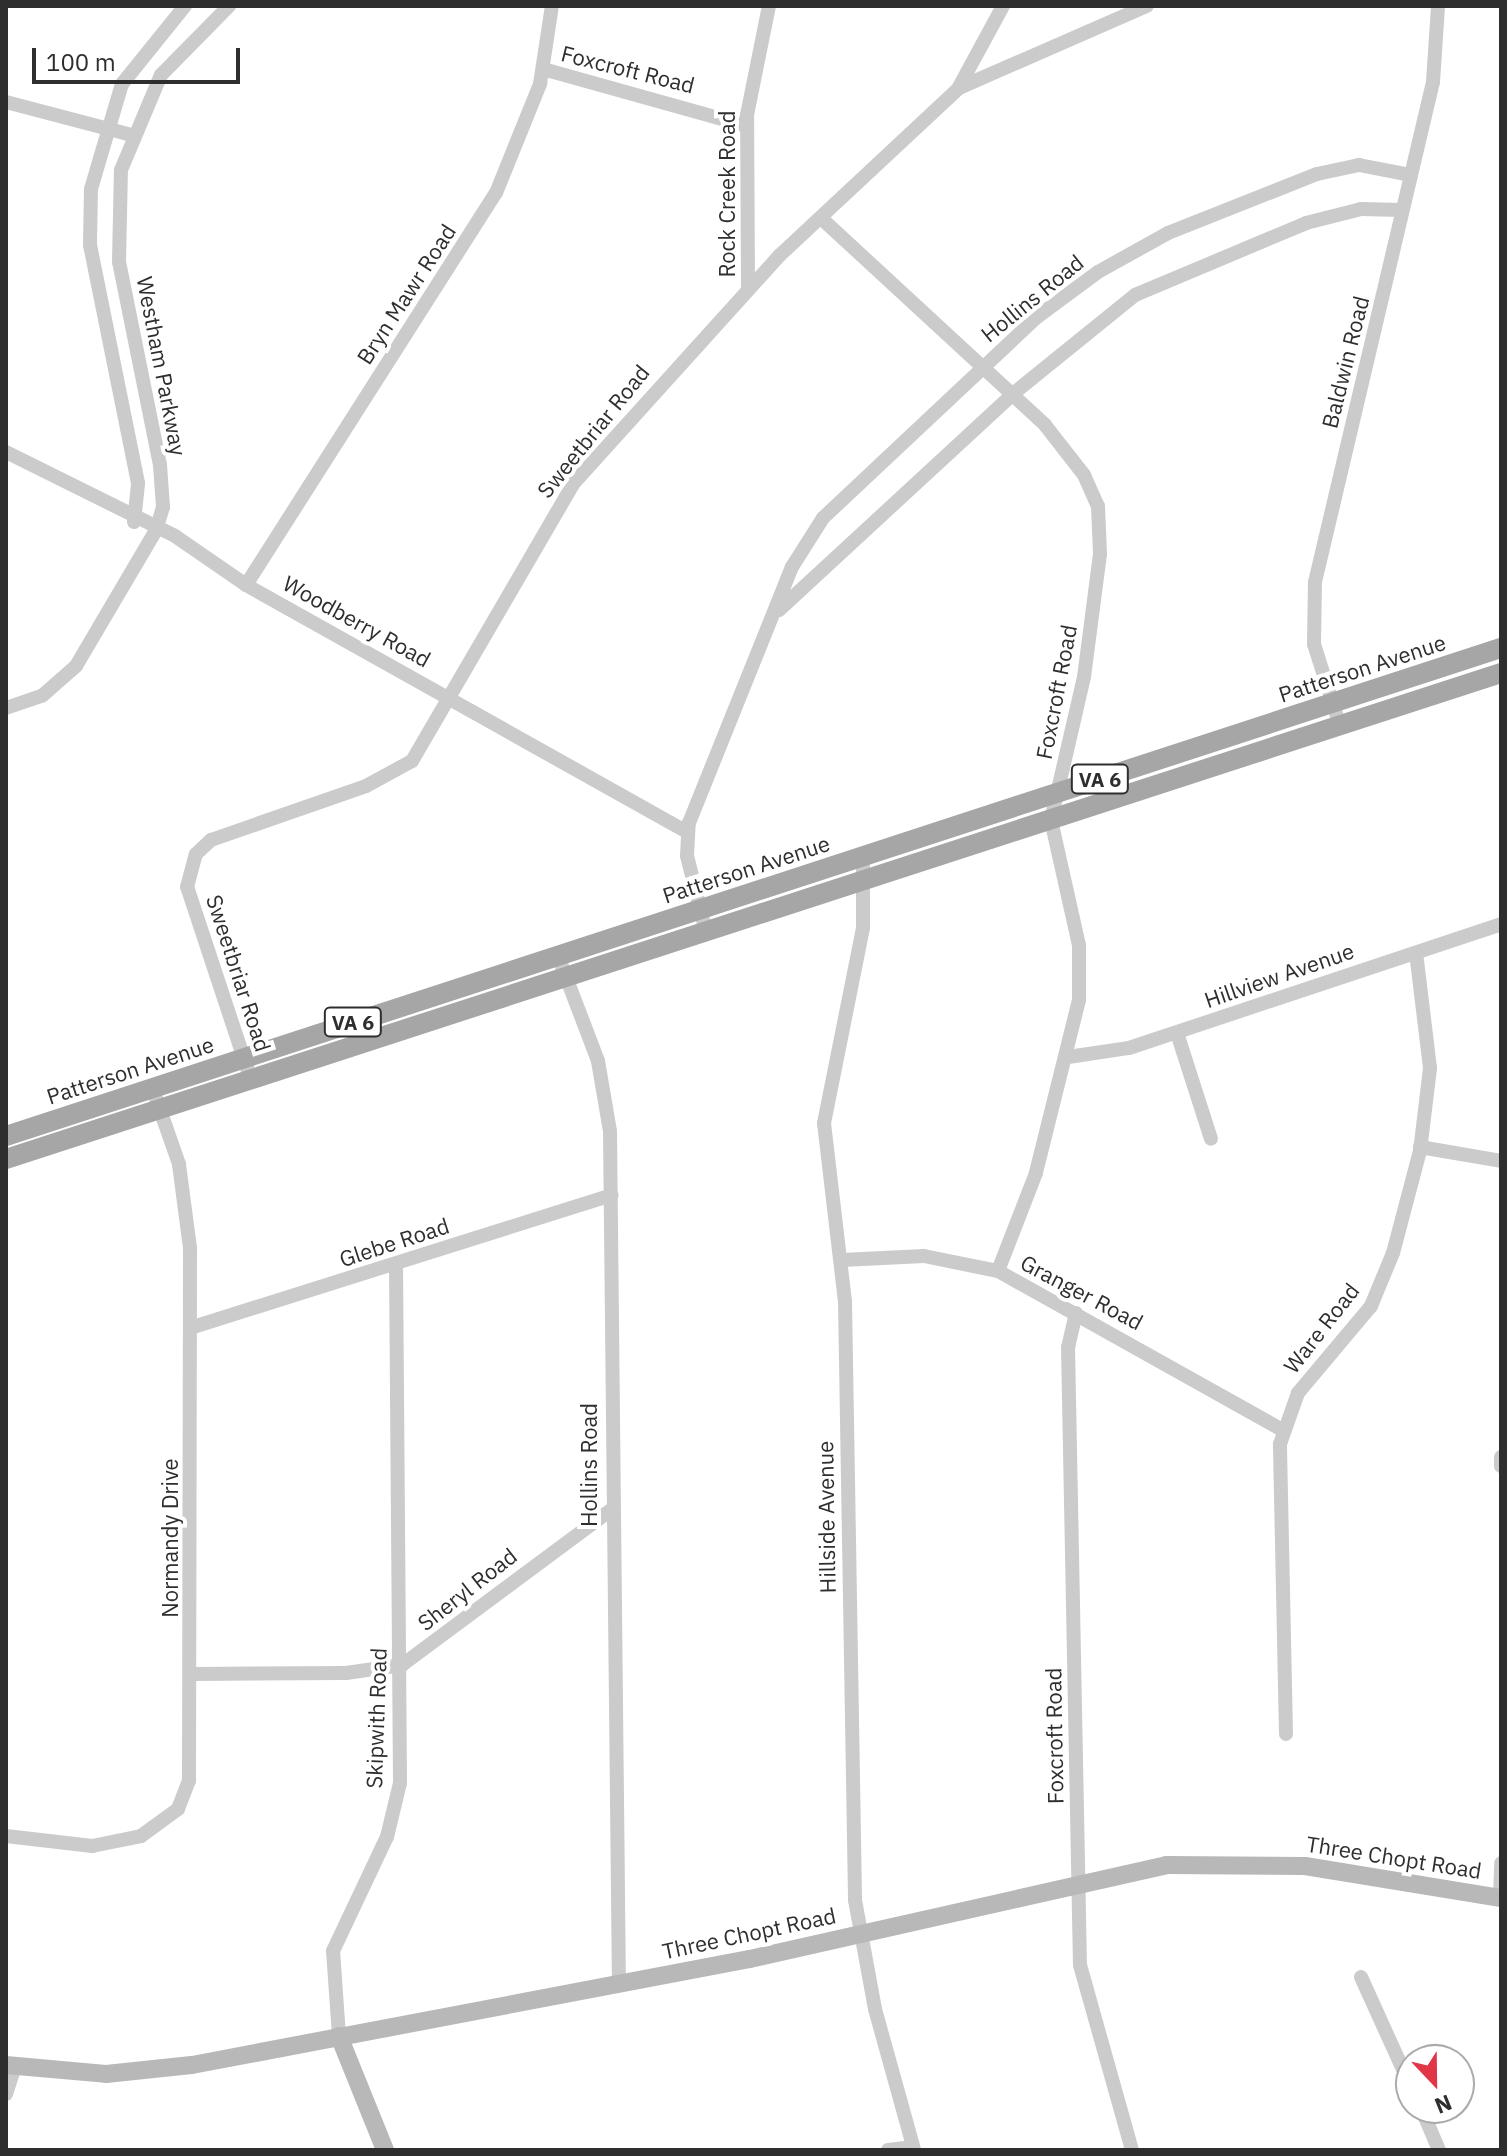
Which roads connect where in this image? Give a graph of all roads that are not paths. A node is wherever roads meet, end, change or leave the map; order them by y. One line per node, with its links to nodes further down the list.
1 (185, 6): 12 (street, Westham Parkway)
2 (229, 6): 13 (street, Westham Parkway)
3 (552, 6): 8 (street, Bryn Mawr Road)
4 (769, 6): 11 (street, Rock Creek Road)
5 (1003, 6): 9 (street)
6 (1147, 6): 9 (street, Sweetbriar Road)
7 (1438, 6): 14 (street, Baldwin Road)
8 (543, 69): 11 (street, Foxcroft Road); 23 (street, Bryn Mawr Road)
9 (959, 88): 16 (street, Sweetbriar Road)
10 (6, 102): 12 (street)
11 (747, 126): 17 (street, Rock Creek Road)
12 (104, 127): 13 (street); 21 (street, Westham Parkway)
13 (132, 135): 22 (street, Westham Parkway)
14 (1411, 175): 15 (street, Baldwin Road); 18 (street, Hollins Road)
15 (1402, 210): 19 (street, Hollins Road); 28 (street, Baldwin Road)
16 (821, 218): 17 (street, Sweetbriar Road); 18 (street, Foxcroft Road)
17 (748, 289): 27 (street, Sweetbriar Road)
18 (984, 367): 19 (street, Foxcroft Road); 24 (street, Hollins Road)
19 (1014, 393): 24 (street, Hollins Road); 31 (street, Foxcroft Road)
20 (6, 452): 21 (street, Woodberry Road)
21 (134, 522): 22 (street, Woodberry Road)
22 (156, 530): 23 (street, Woodberry Road); 29 (street, Westham Parkway)
23 (246, 585): 27 (street, Woodberry Road)
24 (779, 610): 33 (street, Hollins Road)
25 (1501, 648): 28 (main road, Patterson Avenue / VA 6)
26 (1501, 673): 30 (main road, VA 6)
27 (453, 700): 33 (street, Woodberry Road); 44 (street, Sweetbriar Road)
28 (1333, 703): 30 (street, Baldwin Road); 31 (main road, Patterson Avenue / VA 6)
29 (6, 708)
30 (1340, 726): 32 (main road, VA 6)
31 (1058, 793): 32 (street, Foxcroft Road); 34 (main road, Patterson Avenue / VA 6)
32 (1051, 820): 35 (main road, VA 6); 43 (street, Foxcroft Road)
33 (687, 832): 36 (street)
34 (863, 856): 35 (street, Hillside Avenue); 36 (main road, Patterson Avenue / VA 6)
35 (865, 881): 38 (main road, VA 6); 54 (street, Hillside Avenue)
36 (699, 909): 38 (street); 40 (main road, Patterson Avenue / VA 6)
37 (1501, 924): 39 (street, Hillview Avenue)
38 (706, 932): 41 (main road, VA 6)
39 (1416, 953): 42 (street, Hillview Avenue); 50 (street, Ware Road)
40 (558, 956): 41 (street, Hollins Road); 44 (main road, Patterson Avenue / VA 6)
41 (567, 978): 45 (main road, VA 6); 53 (street, Hollins Road)
42 (1177, 1033): 43 (street, Hillview Avenue); 49 (street)
43 (1068, 1057): 56 (street, Foxcroft Road)
44 (244, 1058): 45 (street, Sweetbriar Road); 46 (main road, Patterson Avenue / VA 6)
45 (251, 1080): 47 (main road, VA 6)
46 (152, 1087): 47 (street, Normandy Drive); 48 (main road, Patterson Avenue / VA 6)
47 (161, 1109): 51 (main road, VA 6); 58 (street, Normandy Drive)
48 (6, 1136)
49 (1211, 1139)
50 (1420, 1147): 52 (street); 59 (street, Ware Road)
51 (6, 1159)
52 (1501, 1161)
53 (611, 1195): 55 (street, Glebe Road); 62 (street, Hollins Road)
54 (842, 1260): 56 (street, Granger Road); 70 (street, Hillside Avenue)
55 (396, 1265): 58 (street, Glebe Road); 63 (street, Skipwith Road)
56 (998, 1271): 57 (street, Granger Road)
57 (1076, 1313): 59 (street, Granger Road); 68 (street, Foxcroft Road)
58 (190, 1328): 64 (street, Normandy Drive)
59 (1283, 1430): 65 (street, Ware Road)
60 (1501, 1457): 61 (street)
61 (1501, 1466)
62 (612, 1509): 63 (street, Sheryl Road); 72 (street, Hollins Road)
63 (402, 1665): 64 (street, Sheryl Road); 73 (street, Skipwith Road)
64 (193, 1674): 66 (street, Normandy Drive)
65 (1286, 1734)
66 (6, 1836)
67 (1501, 1863): 69 (street)
68 (1078, 1880): 69 (main road, Three Chopt Road); 70 (main road, Three Chopt Road); 81 (street, Foxcroft Road)
69 (1500, 1898)
70 (859, 1935): 72 (main road, Three Chopt Road); 78 (street, Hillside Avenue)
71 (1361, 1977): 74 (street)
72 (619, 1984): 73 (main road, Three Chopt Road)
73 (339, 2036): 75 (main road, Three Chopt Road); 79 (main road, Skipwith Road)
74 (1395, 2052)
75 (10, 2066): 76 (street)
76 (6, 2094)
77 (1428, 2124): 82 (street)
78 (913, 2148): 80 (street)
79 (385, 2150)
80 (888, 2150)
81 (1132, 2150)
82 (1439, 2150)

